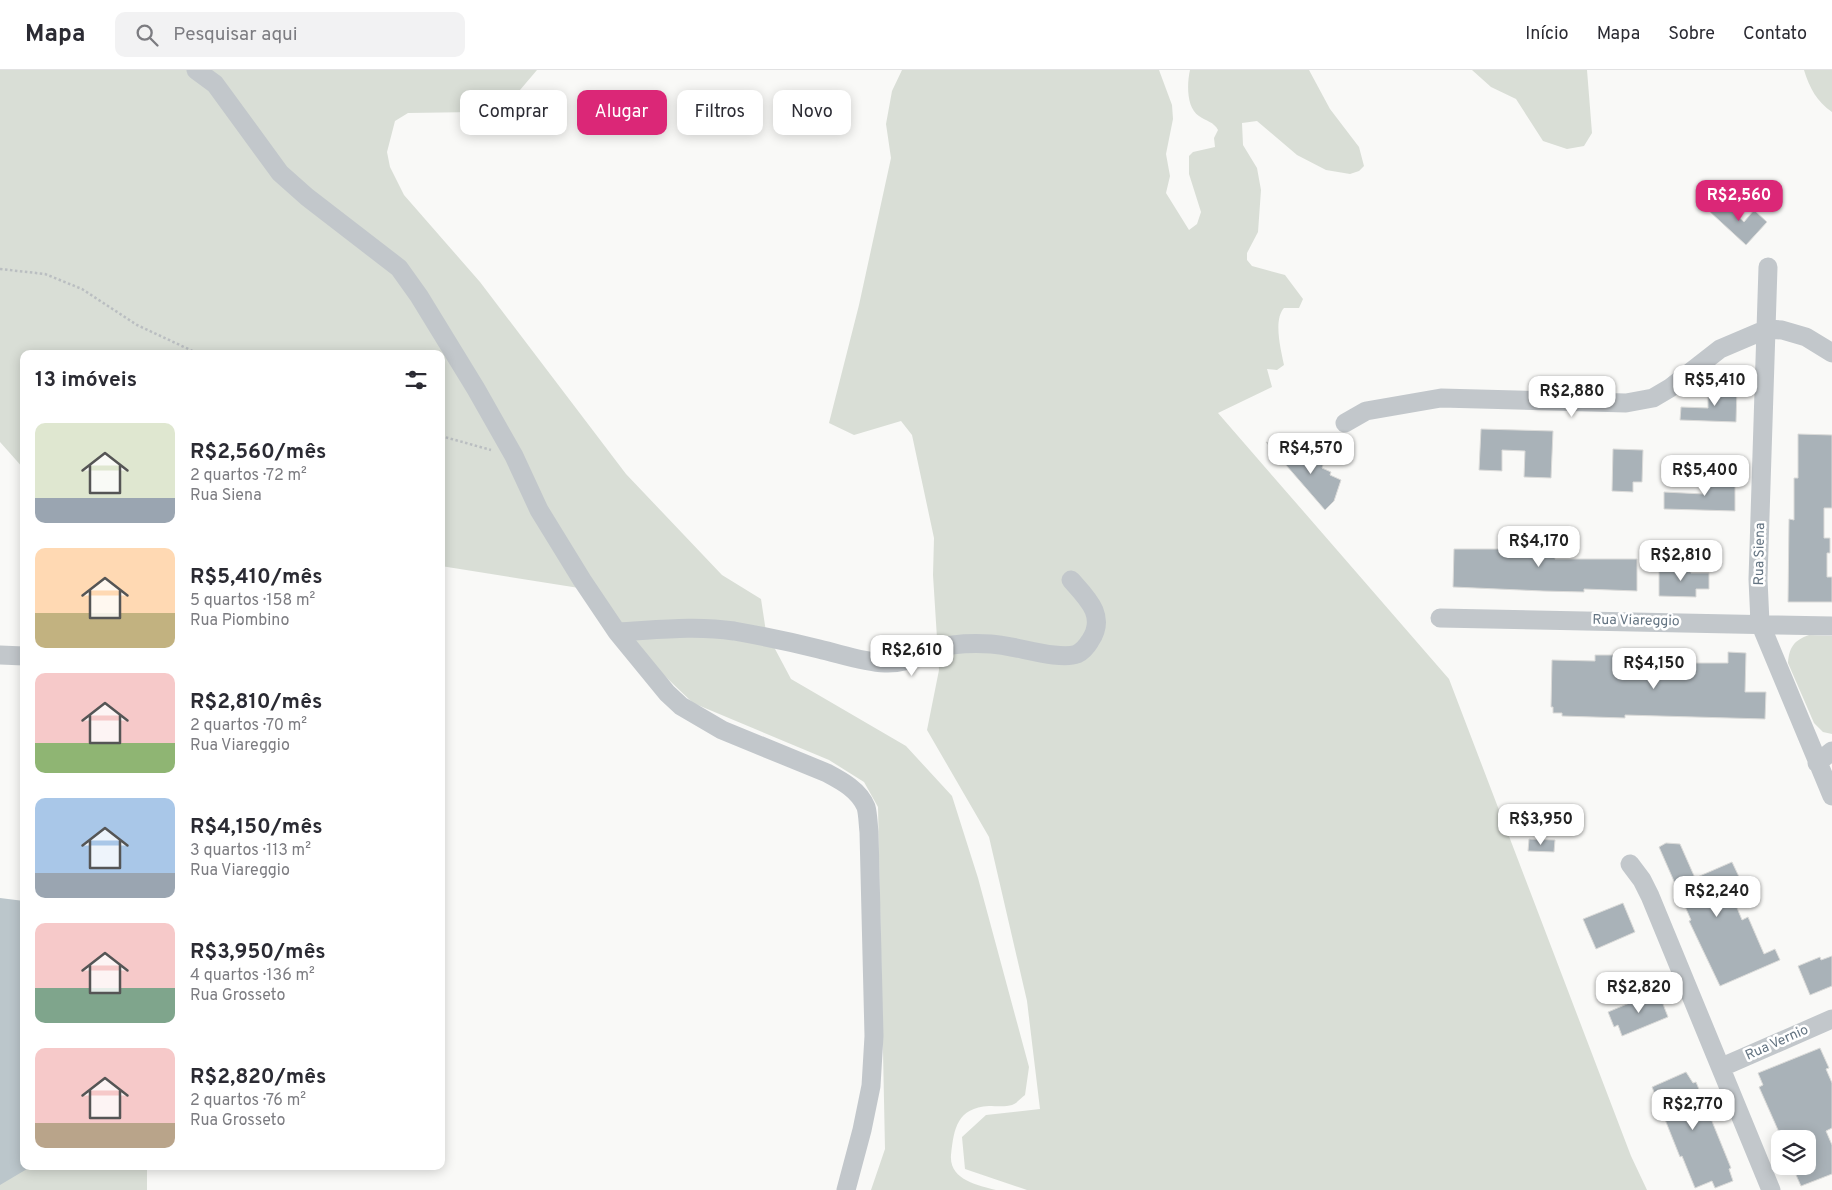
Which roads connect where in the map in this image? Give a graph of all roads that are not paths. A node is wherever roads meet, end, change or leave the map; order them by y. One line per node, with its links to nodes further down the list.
1 (196, 70): 10 (street)
2 (1768, 267): 3 (street, Rua Siena)
3 (1767, 329): 4 (street); 5 (street); 8 (street, Rua Siena)
4 (1832, 353)
5 (1345, 423)
6 (1071, 580): 10 (street)
7 (1440, 618): 8 (street, Rua Viareggio)
8 (1760, 623): 9 (street, Rua Viareggio); 13 (street, Rua Siena)
9 (1832, 626)
10 (617, 632): 18 (street)
11 (0, 655): 12 (street)
12 (20, 656)
13 (1824, 757): 14 (street, Rua Siena)
14 (1832, 796)
15 (1630, 864): 17 (street)
16 (1832, 1019): 17 (street, Rua Vernio)
17 (1722, 1067): 19 (street)
18 (846, 1190)
19 (1771, 1190)

